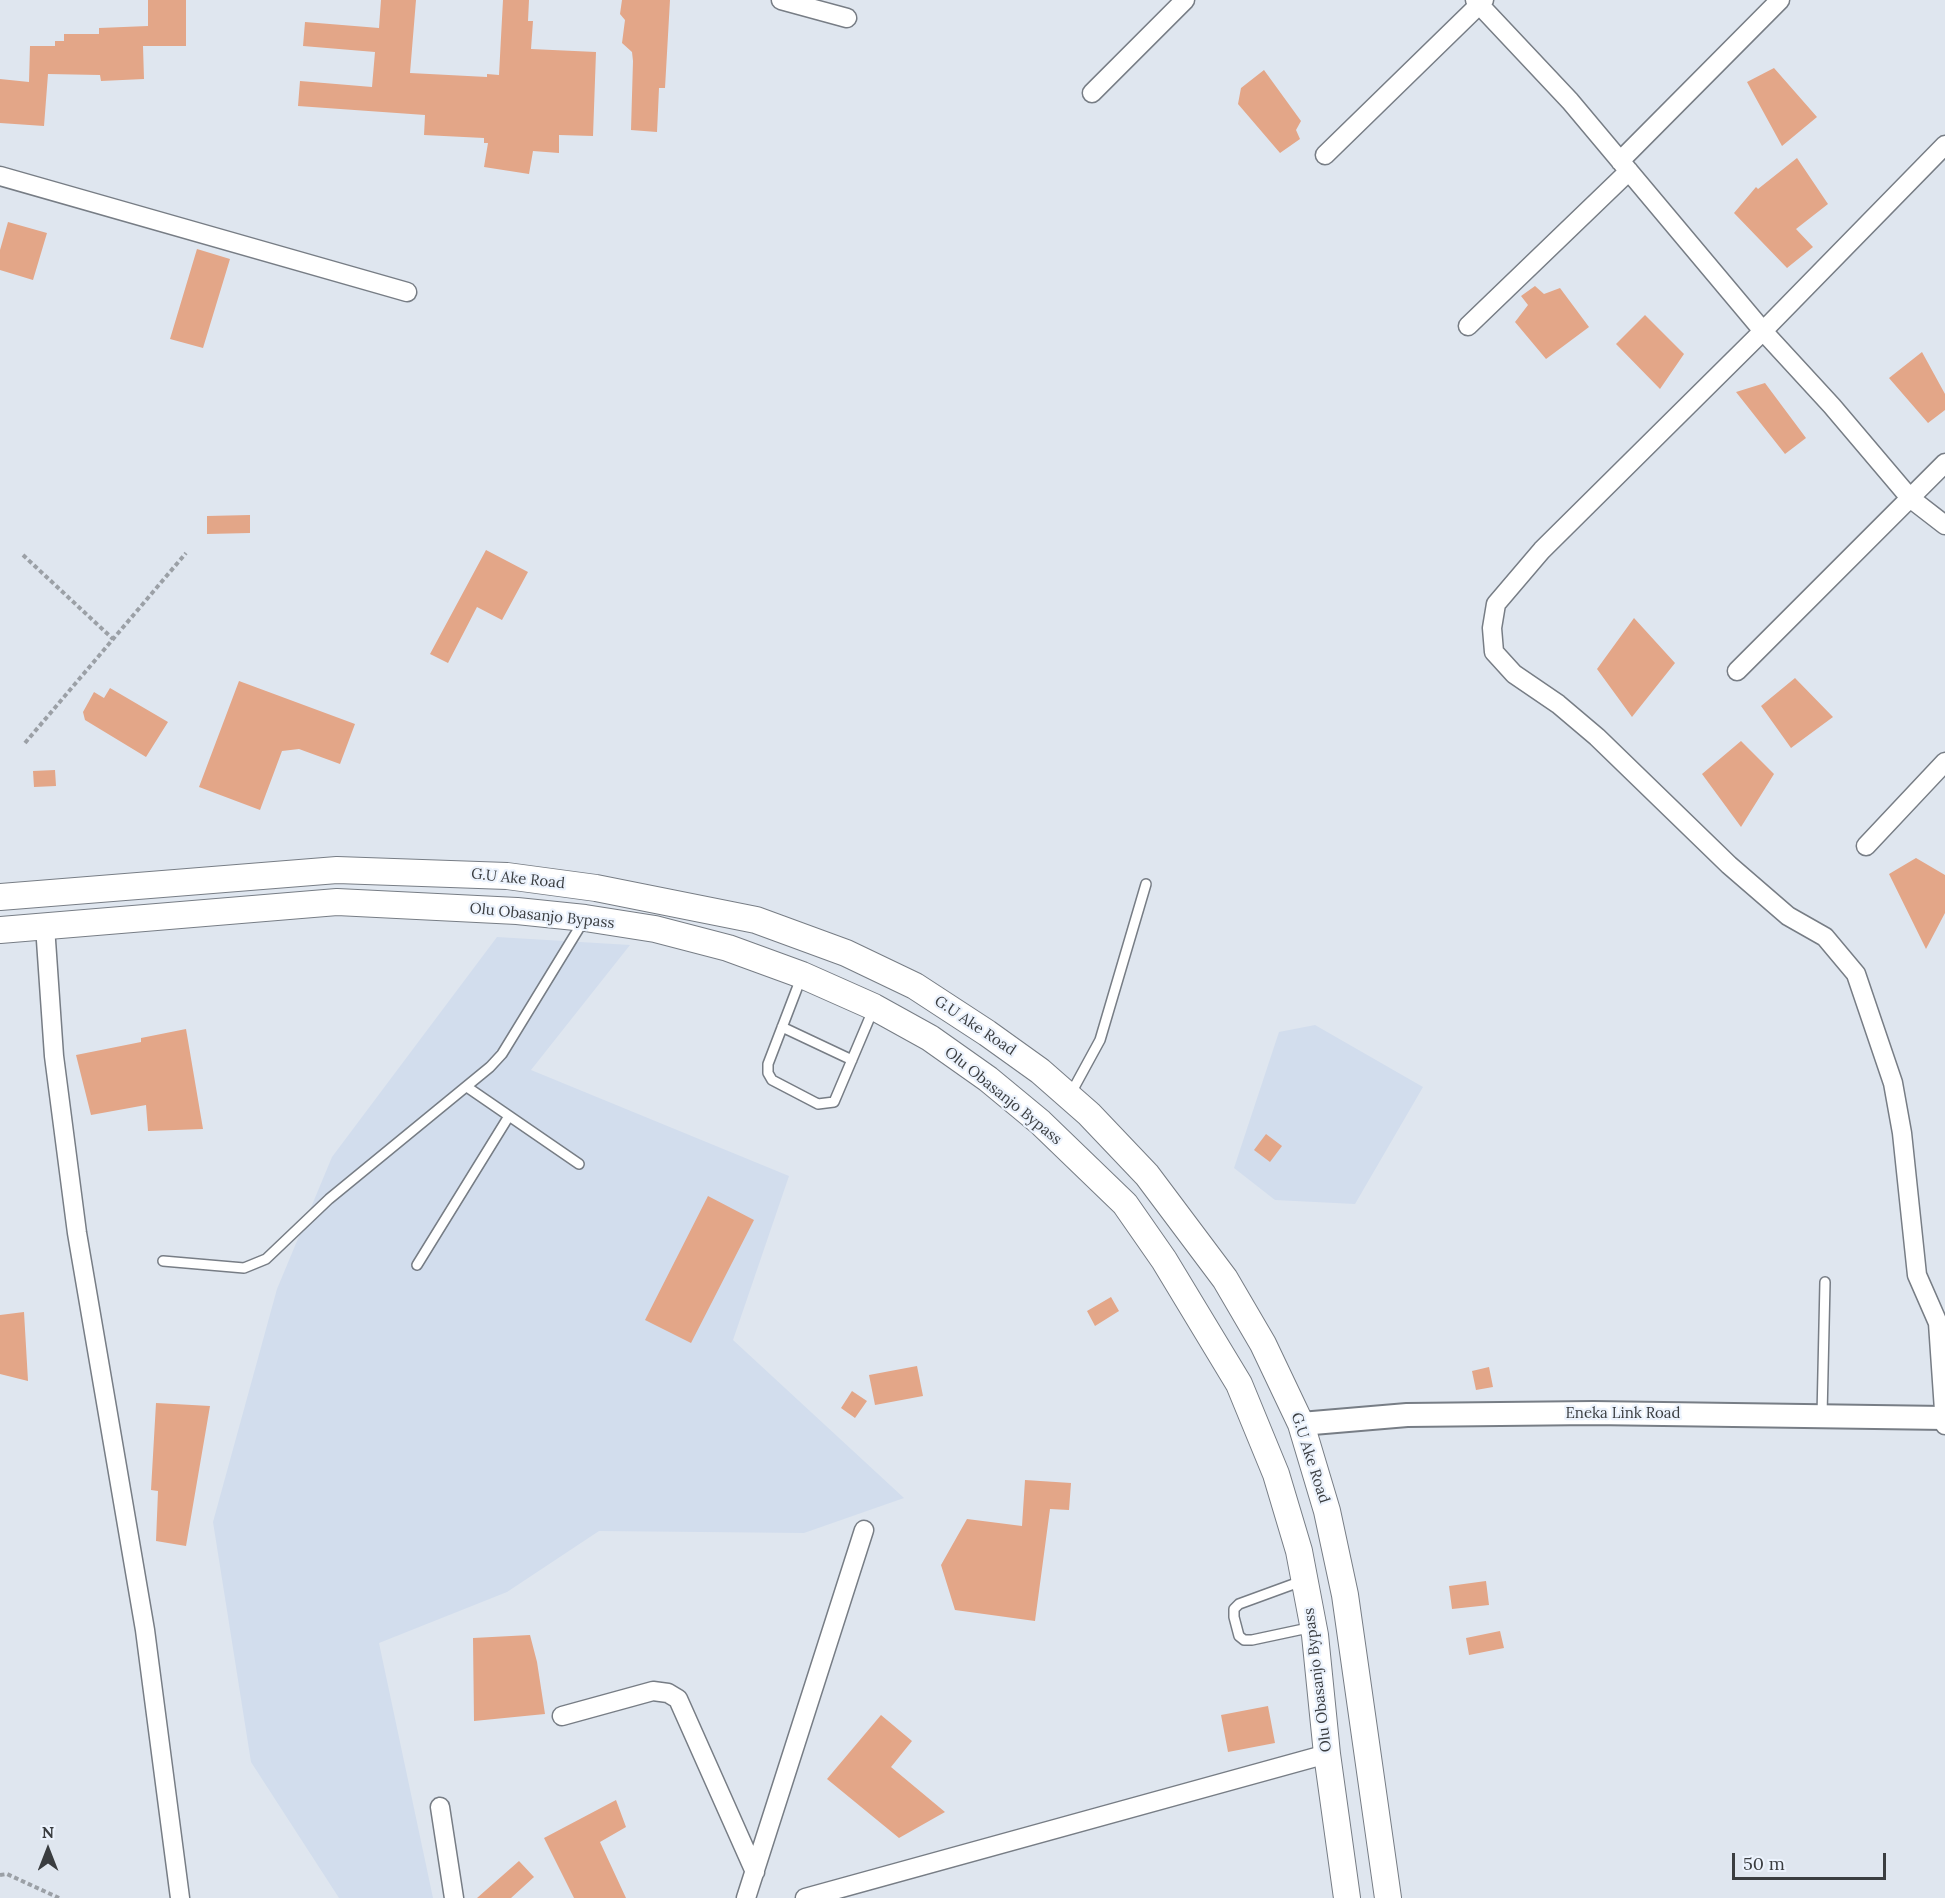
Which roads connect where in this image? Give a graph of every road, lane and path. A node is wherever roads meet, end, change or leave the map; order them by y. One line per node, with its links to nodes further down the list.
1 (781, 0): 5 (street)
2 (1185, 0): 6 (street)
3 (1780, 0): 9 (street)
4 (1480, 2): 8 (street); 9 (street)
5 (847, 18)
6 (1092, 93)
7 (1945, 145): 13 (street)
8 (1324, 155)
9 (1625, 166): 12 (street); 13 (street)
10 (0, 176): 11 (street)
11 (407, 292)
12 (1468, 326)
13 (1763, 331): 15 (street); 41 (street)
14 (1945, 463): 15 (street)
15 (1910, 498): 16 (street); 20 (street)
16 (1945, 525)
17 (186, 553): 19 (path)
18 (23, 555): 19 (path)
19 (113, 639): 21 (path)
20 (1737, 671)
21 (25, 743)
22 (1945, 762): 23 (street)
23 (1866, 846)
24 (1146, 884): 34 (lane)
25 (0, 897): 34 (main road, G.U Ake Road)
26 (585, 918): 27 (main road, Olu Obasanjo Bypass); 29 (main road, Olu Obasanjo Bypass); 33 (lane)
27 (45, 926): 28 (main road, Olu Obasanjo Bypass); 53 (street)
28 (0, 930)
29 (802, 975): 30 (main road, Olu Obasanjo Bypass); 31 (lane)
30 (874, 1007): 32 (lane); 45 (main road, Olu Obasanjo Bypass)
31 (782, 1027): 32 (lane); 32 (lane)
32 (852, 1060)
33 (467, 1087): 35 (lane); 37 (lane)
34 (1069, 1097): 42 (main road, G.U Ake Road)
35 (509, 1116): 36 (lane); 38 (lane)
36 (579, 1164)
37 (163, 1261)
38 (417, 1265)
39 (1825, 1282): 40 (lane)
40 (1822, 1416): 41 (street, Eneka Link Road); 42 (street, Eneka Link Road)
41 (1945, 1418): 43 (street)
42 (1301, 1424): 58 (main road, G.U Ake Road)
43 (1945, 1425)
44 (864, 1530): 50 (street)
45 (1305, 1580): 46 (main road, Olu Obasanjo Bypass); 46 (lane)
46 (1314, 1627): 48 (main road, Olu Obasanjo Bypass)
47 (562, 1716): 50 (street)
48 (1327, 1754): 56 (street); 57 (main road, Olu Obasanjo Bypass)
49 (440, 1807): 54 (street)
50 (755, 1872): 55 (street)
51 (0, 1875): 52 (path)
52 (59, 1898)
53 (180, 1898)
54 (454, 1898)
55 (746, 1898)
56 (805, 1898)
57 (1347, 1898)
58 (1388, 1898)

